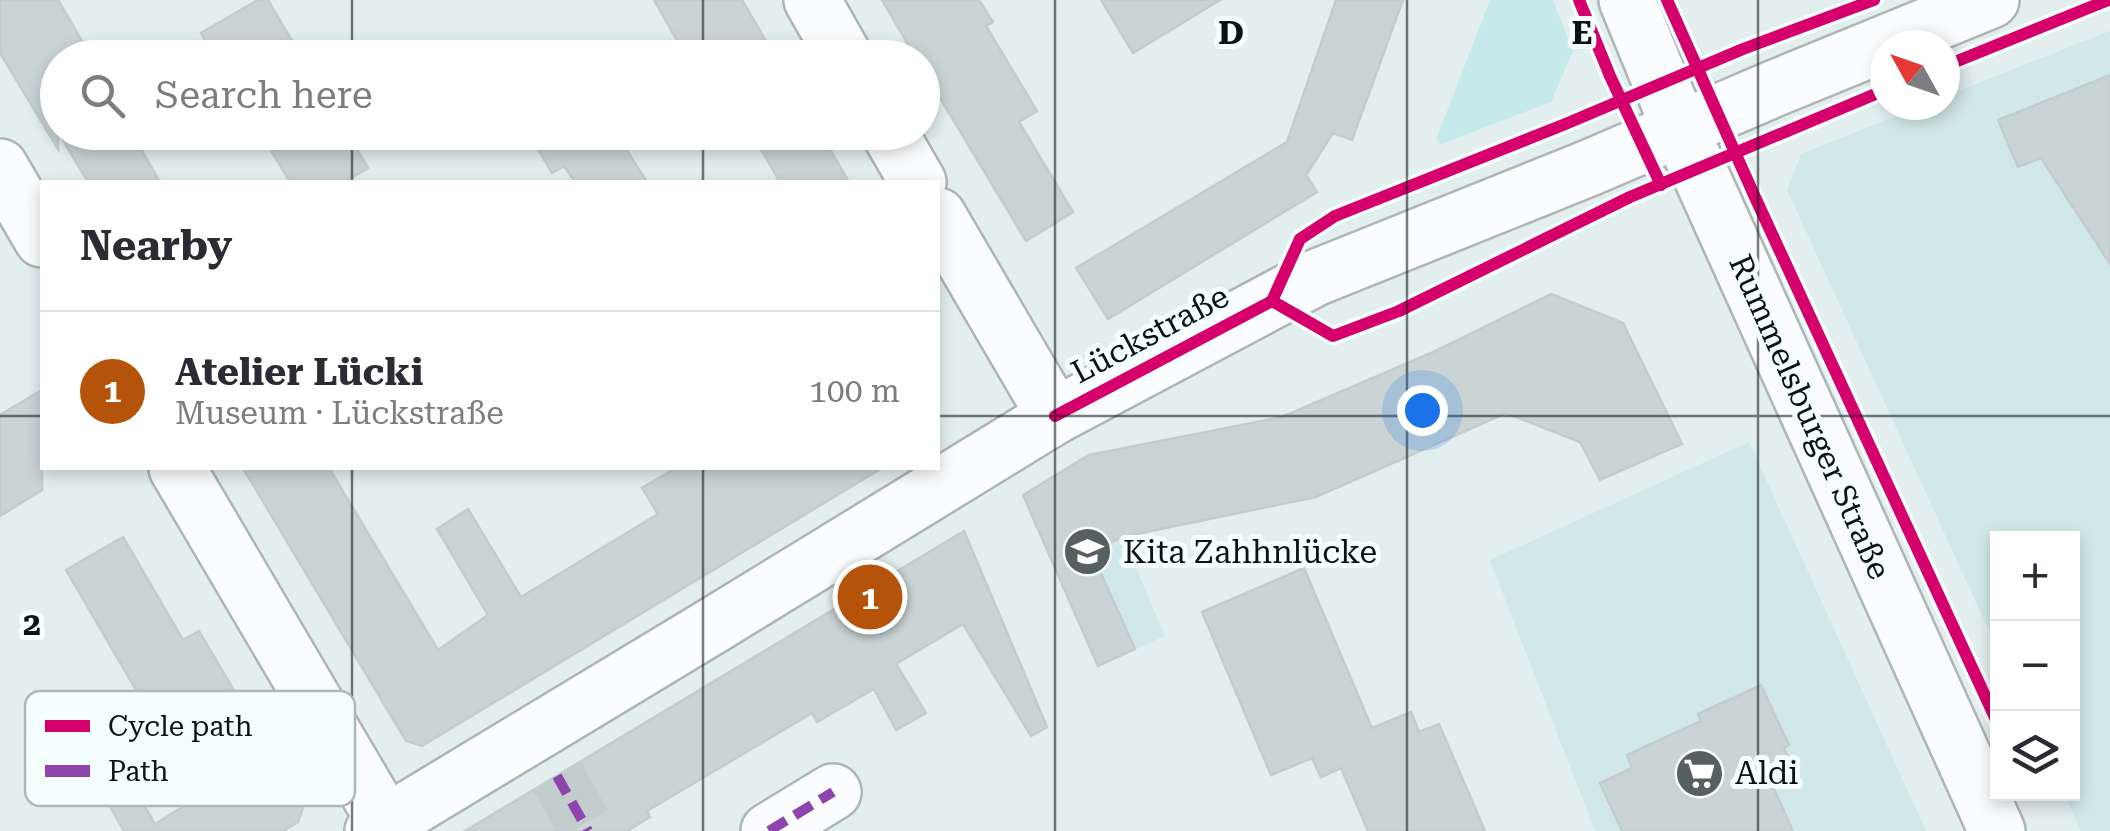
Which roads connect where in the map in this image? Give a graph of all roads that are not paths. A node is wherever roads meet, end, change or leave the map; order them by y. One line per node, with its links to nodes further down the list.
1 (812, 0): 4 (street)
2 (1628, 0): 5 (street, Rummelsburger Straße)
3 (1992, 0): 5 (street, Lückstraße)
4 (835, 40)
5 (1680, 130): 11 (street, Lückstraße); 18 (street, Rummelsburger Straße)
6 (899, 150): 8 (street)
7 (0, 167): 10 (street)
8 (917, 180)
9 (940, 219): 11 (street)
10 (40, 237)
11 (1055, 416): 16 (street, Lückstraße)
12 (178, 470): 13 (street)
13 (303, 691)
14 (355, 783): 16 (street)
15 (833, 792): 17 (street)
16 (380, 827)
17 (768, 831)
18 (1997, 831)

